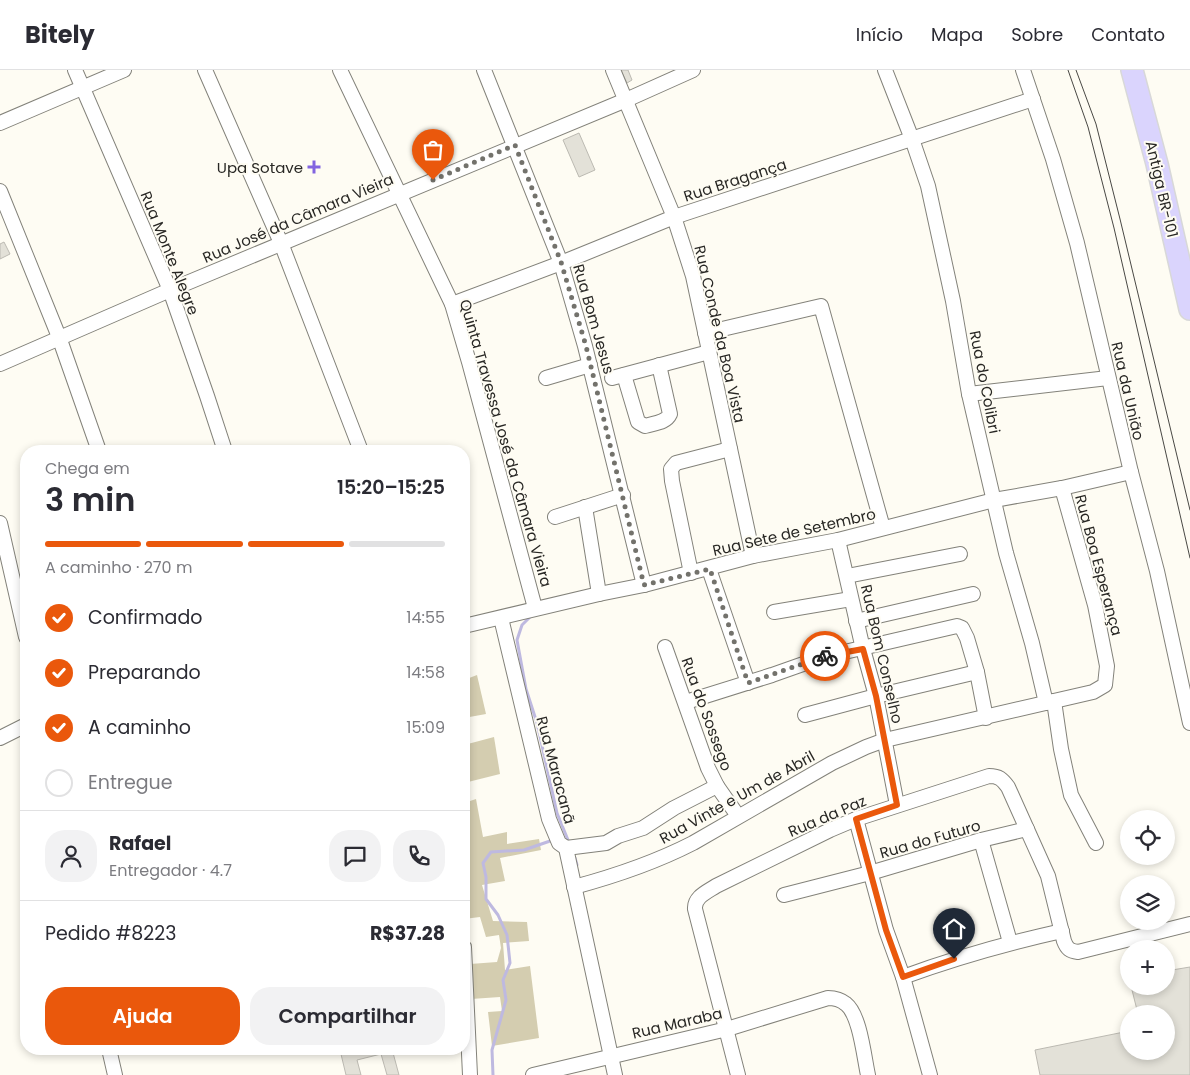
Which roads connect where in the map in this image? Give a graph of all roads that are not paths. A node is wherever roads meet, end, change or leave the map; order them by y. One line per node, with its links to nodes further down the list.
1 (75, 70): 11 (street, Rua Monte Alegre)
2 (124, 70): 11 (street)
3 (205, 70): 20 (street)
4 (340, 70): 18 (street, Quinta Travessa José da Câmara Vieira)
5 (484, 70): 16 (street, Rua Bom Jesus)
6 (613, 70): 13 (street, Rua Conde da Boa Vista)
7 (693, 70): 13 (street, Rua José da Câmara Vieira)
8 (885, 70): 15 (street, Rua do Colibri)
9 (1023, 70): 12 (street, Rua da União)
10 (1132, 70): 24 (main road, Antiga BR-101)
11 (83, 88): 14 (street); 22 (street, Rua Monte Alegre)
12 (1033, 99): 15 (street, Rua Bragança); 32 (street, Rua da União)
13 (626, 100): 16 (street, Rua José da Câmara Vieira); 19 (street, Rua Conde da Boa Vista)
14 (0, 123)
15 (912, 139): 19 (street, Rua Bragança); 33 (street, Rua do Colibri)
16 (515, 145): 18 (street, Rua José da Câmara Vieira); 21 (street, Rua Bom Jesus)
17 (0, 191): 26 (street)
18 (400, 193): 20 (street, Rua José da Câmara Vieira); 23 (street, Quinta Travessa José da Câmara Vieira)
19 (674, 217): 21 (street, Rua Bragança); 25 (street, Rua Conde da Boa Vista)
20 (281, 243): 22 (street, Rua José da Câmara Vieira); 36 (street)
21 (561, 262): 23 (street, Rua Bragança); 29 (street, Rua Bom Jesus)
22 (170, 290): 26 (street, Rua José da Câmara Vieira); 35 (street, Rua Monte Alegre)
23 (452, 304): 56 (street, Quinta Travessa José da Câmara Vieira)
24 (1190, 310)
25 (705, 332): 27 (street, Rua Conde da Boa Vista); 45 (street)
26 (59, 337): 28 (street, Rua José da Câmara Vieira); 34 (street)
27 (709, 352): 30 (street); 37 (street, Rua Conde da Boa Vista)
28 (0, 364)
29 (590, 365): 31 (street); 40 (street, Rua Bom Jesus)
30 (659, 365): 30 (street)
31 (546, 378)
32 (1108, 378): 33 (street); 38 (street, Rua da União)
33 (969, 394): 41 (street, Rua do Colibri)
34 (97, 445)
35 (223, 445)
36 (359, 445)
37 (730, 449): 48 (street, Rua Conde da Boa Vista); 50 (street)
38 (1131, 472): 39 (street, Rua Sete de Setembro); 71 (street, Rua da União)
39 (1062, 488): 41 (street, Rua Sete de Setembro); 68 (street, Rua Boa Esperança)
40 (623, 495): 42 (street); 52 (street, Rua Bom Jesus)
41 (994, 500): 45 (street, Rua Sete de Setembro); 68 (street, Rua do Colibri)
42 (585, 507): 43 (street); 53 (street)
43 (555, 517)
44 (0, 523): 57 (street)
45 (883, 528): 46 (street, Rua Sete de Setembro)
46 (838, 540): 48 (street, Rua Sete de Setembro); 51 (street, Rua Bom Conselho)
47 (960, 554): 51 (street)
48 (753, 556): 49 (street, Rua Sete de Setembro)
49 (710, 569): 50 (street, Rua Sete de Setembro); 65 (street)
50 (690, 573): 52 (street, Rua Sete de Setembro)
51 (847, 576): 55 (street, Rua Bom Conselho)
52 (644, 585): 53 (street, Rua Sete de Setembro)
53 (599, 594): 56 (street, Rua Sete de Setembro)
54 (973, 594): 60 (street)
55 (851, 599): 58 (street); 60 (street, Rua Bom Conselho)
56 (535, 608): 59 (street, Rua Sete de Setembro)
57 (20, 611)
58 (774, 612)
59 (501, 618): 61 (street, Rua Sete de Setembro); 82 (street, Rua Maracanã)
60 (856, 621): 63 (street, Rua Bom Conselho)
61 (470, 625)
62 (665, 647): 67 (street, Rua do Sossego)
63 (863, 649): 64 (street); 65 (street); 66 (street, Rua Bom Conselho)
64 (976, 672): 66 (street); 70 (street)
65 (748, 683): 67 (street)
66 (876, 696): 69 (street); 74 (street, Rua Bom Conselho)
67 (686, 702): 75 (street, Rua do Sossego)
68 (1050, 702): 70 (street, Rua Boa Esperança); 81 (street)
69 (806, 715)
70 (986, 718): 74 (street)
71 (1190, 723)
72 (20, 728): 73 (street)
73 (0, 738)
74 (885, 740): 76 (street, Rua Bom Conselho); 77 (street, Rua Vinte e Um de Abril)
75 (717, 786): 77 (street, Rua do Sossego); 82 (street)
76 (897, 805): 78 (street, Rua da Paz); 79 (street, Rua da Paz)
77 (738, 816): 84 (street, Rua Vinte e Um de Abril)
78 (856, 819): 83 (street); 90 (street, Rua da Paz)
79 (1027, 829): 80 (street, Rua do Futuro); 87 (street, Rua da Paz)
80 (981, 840): 83 (street, Rua do Futuro); 88 (street)
81 (1096, 842)
82 (566, 848): 84 (street, Rua Maracanã)
83 (870, 873): 85 (street, Rua do Futuro); 89 (street)
84 (574, 887): 93 (street, Rua Maracanã)
85 (784, 894)
86 (1190, 924): 87 (street)
87 (1063, 936): 88 (street)
88 (1010, 942): 89 (street)
89 (903, 977): 101 (street)
90 (727, 1029): 93 (street, Rua Maraba); 99 (street); 100 (street, Rua Maraba)
91 (110, 1055): 95 (street)
92 (469, 1055): 96 (street)
93 (611, 1055): 94 (street, Rua Maraba); 98 (street, Rua Maracanã)
94 (551, 1073): 97 (street, Rua Maraba)
95 (115, 1075)
96 (470, 1075)
97 (532, 1075)
98 (615, 1075)
99 (738, 1075)
100 (868, 1075)
101 (930, 1075)

